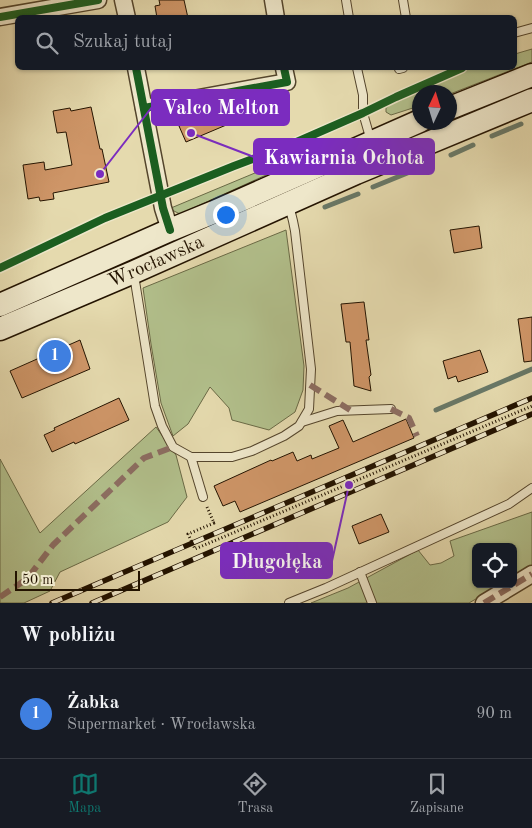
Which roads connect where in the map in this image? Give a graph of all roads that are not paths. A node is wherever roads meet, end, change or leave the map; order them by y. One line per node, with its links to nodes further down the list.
1 (98, 0): 10 (street)
2 (123, 0): 6 (street)
3 (273, 0): 7 (street)
4 (346, 0): 8 (lane)
5 (403, 0): 9 (lane)
6 (126, 15)
7 (276, 15)
8 (348, 15)
9 (406, 15)
10 (0, 17)
11 (532, 28): 12 (lane)
12 (517, 32)
13 (136, 70): 19 (street)
14 (284, 70): 19 (street)
15 (357, 70): 21 (lane)
16 (532, 75): 18 (main road)
17 (532, 100): 22 (main road, Wrocławska)
18 (457, 105)
19 (144, 108): 23 (street)
20 (412, 124): 21 (main road, Wrocławska)
21 (372, 142): 23 (main road, Wrocławska)
22 (288, 204): 24 (main road, Wrocławska); 28 (lane)
23 (170, 230): 25 (main road, Wrocławska)
24 (134, 272): 26 (main road, Wrocławska); 29 (lane)
25 (0, 305)
26 (0, 329)
27 (390, 409): 28 (lane)
28 (302, 422): 29 (lane)
29 (191, 456): 31 (lane)
30 (532, 488): 32 (lane)
31 (203, 497)
32 (360, 572): 34 (lane); 35 (lane)
33 (532, 574): 36 (street)
34 (289, 603)
35 (372, 603)
36 (484, 603)

